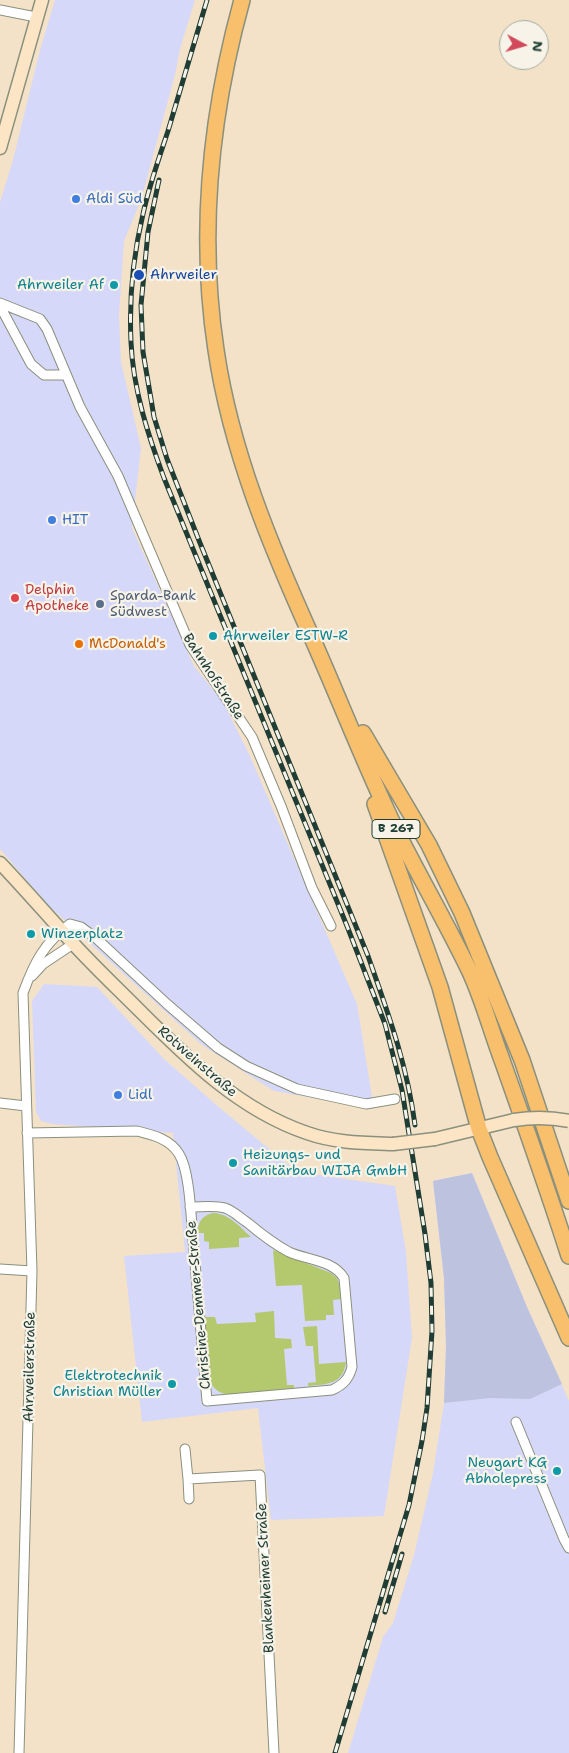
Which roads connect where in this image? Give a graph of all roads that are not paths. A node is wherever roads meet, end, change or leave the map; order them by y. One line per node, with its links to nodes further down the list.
1 (42, 0): 4 (main road)
2 (242, 0): 8 (main road, B 267)
3 (0, 10): 4 (street)
4 (36, 17): 5 (main road)
5 (0, 148)
6 (0, 305): 7 (street, Bahnhofstraße); 7 (street, Bahnhofstraße)
7 (66, 375): 10 (street, Bahnhofstraße)
8 (330, 678): 18 (main road, B 267); 20 (main road, B 267); 22 (main road, B 267)
9 (0, 863): 11 (main road, Rotweinstraße)
10 (330, 926)
11 (61, 931): 12 (main road, Rotweinstraße); 13 (street, Ahrweilerstraße); 14 (street, Rotweinstraße)
12 (74, 944): 13 (street); 18 (main road, Rotweinstraße, bridge)
13 (27, 981): 16 (street, Ahrweilerstraße)
14 (395, 1099)
15 (0, 1103): 16 (street)
16 (26, 1106): 19 (street, Ahrweilerstraße)
17 (569, 1121): 18 (main road, Rotweinstraße, bridge)
18 (479, 1129): 25 (main road)
19 (27, 1133): 21 (street, Christine-Demmer-Straße); 24 (street, Ahrweilerstraße)
20 (569, 1201)
21 (190, 1207): 21 (street, Christine-Demmer-Straße)
22 (569, 1256)
23 (0, 1269): 24 (street)
24 (32, 1271): 31 (street, Ahrweilerstraße)
25 (569, 1338)
26 (516, 1422): 30 (street)
27 (185, 1449): 28 (street)
28 (188, 1479): 29 (street); 32 (street, Blankenheimer Straße)
29 (189, 1500)
30 (569, 1548)
31 (19, 1753)
32 (274, 1753)

